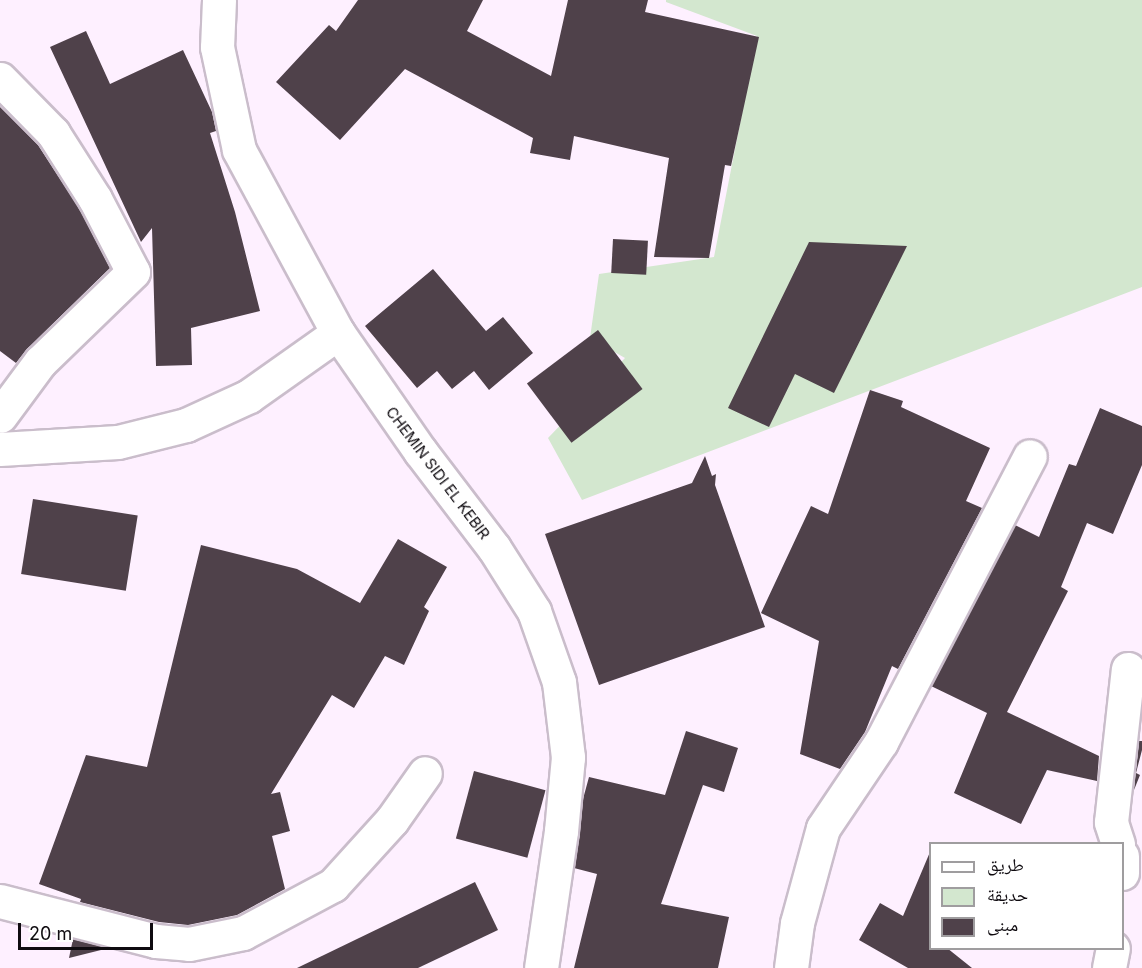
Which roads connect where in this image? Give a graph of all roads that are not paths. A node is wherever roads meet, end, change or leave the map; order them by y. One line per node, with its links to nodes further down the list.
1 (219, 0): 3 (street, CHEMIN SIDI EL KEBIR)
2 (0, 79): 4 (street)
3 (338, 333): 5 (street); 12 (street, CHEMIN SIDI EL KEBIR)
4 (0, 416)
5 (0, 449)
6 (1030, 456): 13 (street)
7 (1128, 669): 9 (street)
8 (425, 773): 10 (street)
9 (1119, 842)
10 (0, 902)
11 (1113, 950): 14 (street)
12 (541, 968)
13 (790, 968)
14 (1109, 968)

